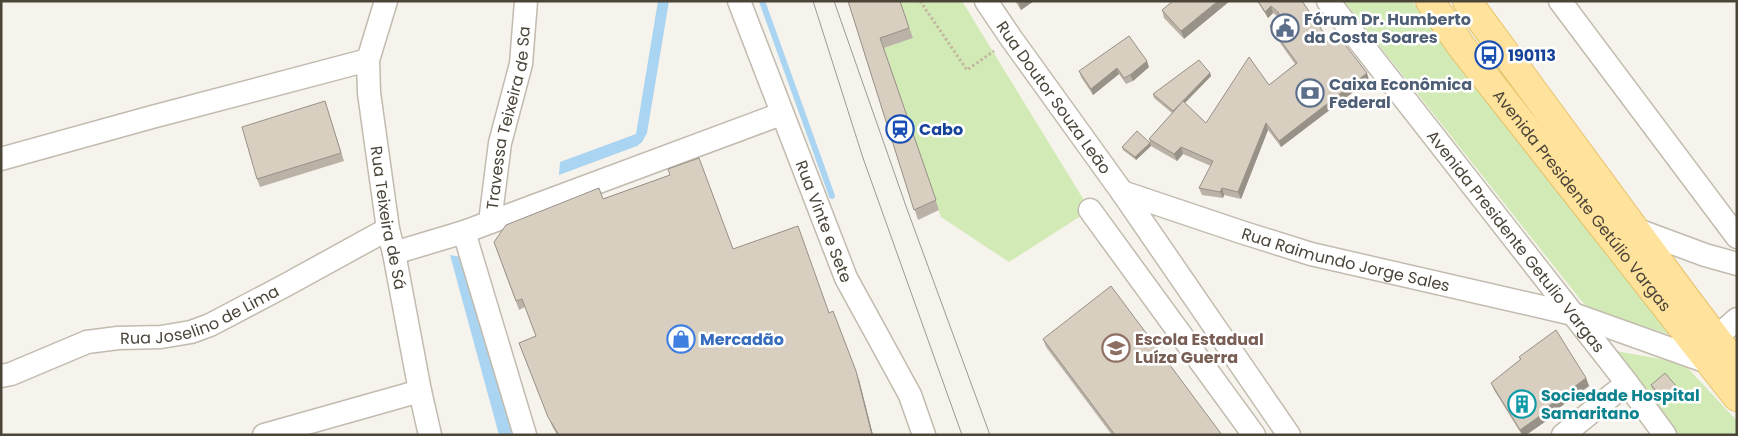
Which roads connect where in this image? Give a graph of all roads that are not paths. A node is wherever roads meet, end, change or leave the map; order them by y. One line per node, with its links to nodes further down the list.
1 (386, 1): 9 (street, Rua Teixeira de Sá)
2 (526, 1): 14 (street, Travessa Teixeira de Sa)
3 (739, 1): 10 (street, Rua Vinte e Sete)
4 (986, 1): 12 (street, Rua Doutor Souza Leão)
5 (1328, 1): 21 (street, Avenida Presidente Getulio Vargas)
6 (1430, 1): 23 (main road, Avenida Presidente Getúlio Vargas)
7 (1467, 1): 16 (main road, Avenida Presidente Getúlio Vargas)
8 (1560, 1): 18 (street)
9 (368, 60): 11 (street); 15 (street, Rua Teixeira de Sá)
10 (781, 114): 14 (street); 31 (street, Rua Vinte e Sete)
11 (1, 160)
12 (1122, 192): 21 (street, Rua Raimundo Jorge Sales); 33 (street, Rua Doutor Souza Leão)
13 (1090, 210): 32 (street)
14 (490, 222): 17 (street, Travessa Teixeira de Sa)
15 (388, 229): 19 (street, Rua Teixeira de Sá); 24 (street, Rua Joselino de Lima)
16 (1635, 230): 20 (street); 23 (main road, Avenida Presidente Getúlio Vargas)
17 (464, 232): 19 (street, Travessa Teixeira de Sa); 30 (street)
18 (1737, 237)
19 (394, 253): 26 (street, Rua Teixeira de Sá)
20 (1737, 264)
21 (1573, 314): 23 (street, Rua Raimundo Jorge Sales); 25 (street, Avenida Presidente Getulio Vargas)
22 (1737, 319): 23 (street)
23 (1716, 354): 27 (main road, Avenida Presidente Getúlio Vargas)
24 (1, 376)
25 (1627, 383): 34 (street); 35 (street, Avenida Presidente Getulio Vargas)
26 (420, 391): 28 (street); 29 (street, Rua Teixeira de Sá)
27 (1737, 397)
28 (264, 435)
29 (430, 435)
30 (525, 435)
31 (924, 435)
32 (1254, 435)
33 (1290, 435)
34 (1563, 435)
35 (1665, 435)

